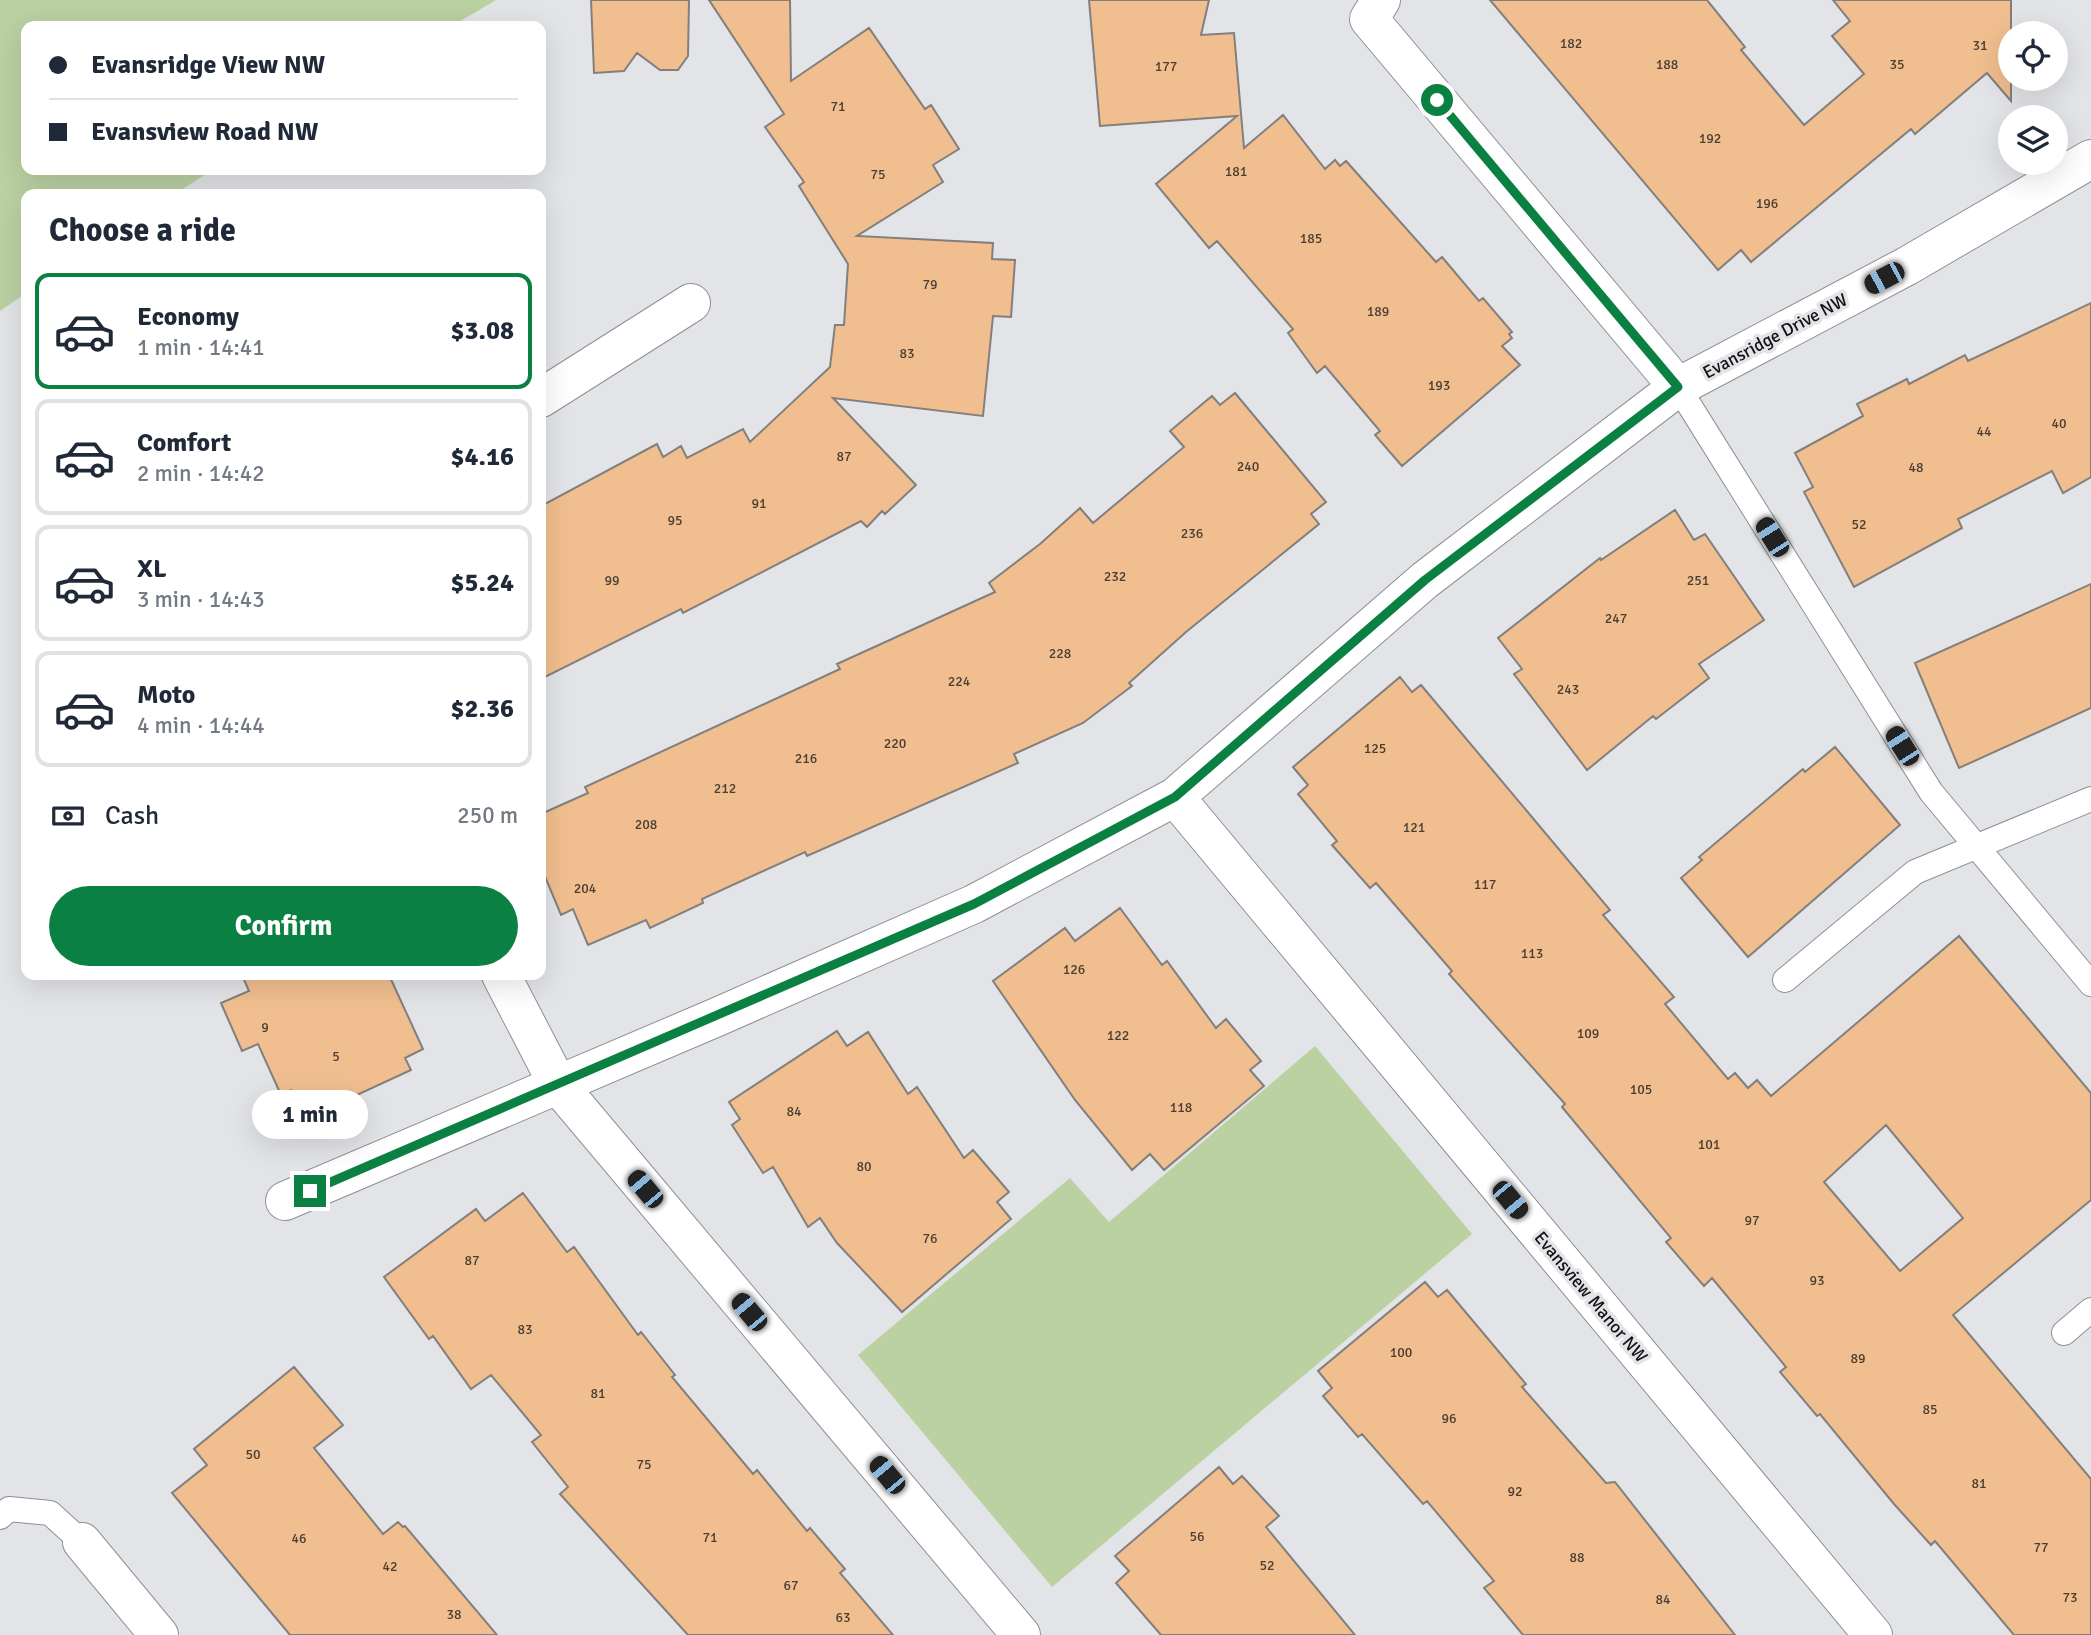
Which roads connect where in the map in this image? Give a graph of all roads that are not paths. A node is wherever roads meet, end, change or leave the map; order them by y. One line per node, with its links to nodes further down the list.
1 (1381, 0): 4 (street)
2 (2091, 159): 4 (street, Evansridge Drive NW)
3 (691, 303): 5 (street)
4 (1678, 387): 6 (street, Evansridge Drive NW); 8 (lane)
5 (546, 395)
6 (1175, 797): 12 (street, Evansridge Drive NW); 20 (street, Evansview Manor NW)
7 (2091, 799): 8 (lane)
8 (1975, 848): 9 (lane); 11 (lane)
9 (1785, 979)
10 (504, 980): 12 (street)
11 (2091, 984)
12 (558, 1086): 13 (street, Evansridge Drive NW); 19 (street)
13 (285, 1201)
14 (2091, 1310): 15 (lane)
15 (2064, 1332)
16 (0, 1517): 17 (lane)
17 (82, 1542): 18 (street)
18 (159, 1635)
19 (1021, 1635)
20 (1873, 1635)

